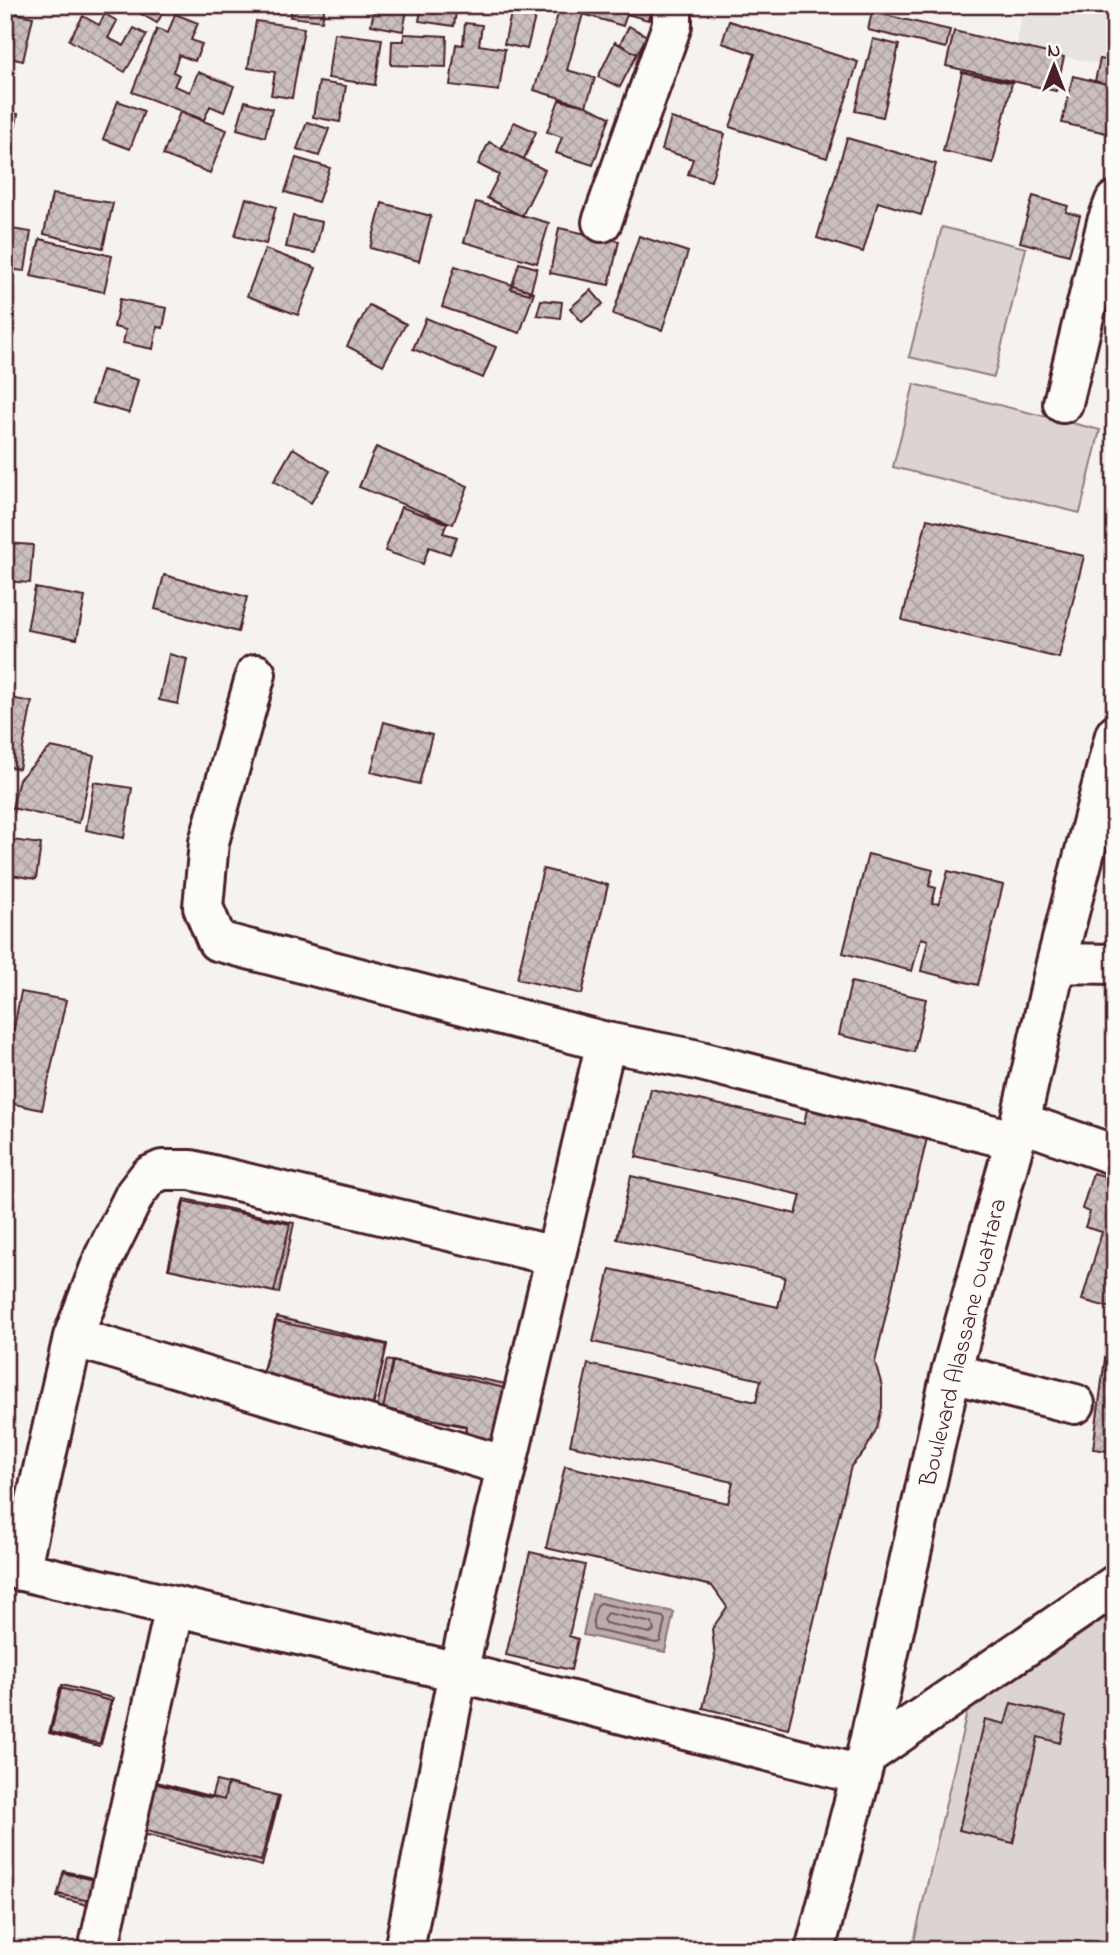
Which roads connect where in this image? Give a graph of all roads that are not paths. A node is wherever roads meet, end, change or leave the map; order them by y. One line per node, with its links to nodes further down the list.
1 (671, 5): 3 (street)
2 (1115, 201): 4 (street)
3 (602, 222)
4 (1063, 403)
5 (256, 674): 10 (street)
6 (1115, 735): 7 (street, Boulevard Alassane Ouattara)
7 (1108, 789): 8 (street, Boulevard Alassane Ouattara)
8 (1056, 963): 9 (street); 11 (street, Boulevard Alassane Ouattara)
9 (1115, 964)
10 (606, 1042): 11 (street); 13 (street)
11 (1017, 1131): 12 (street); 15 (street, Boulevard Alassane Ouattara)
12 (1115, 1155)
13 (555, 1256): 14 (street); 17 (street)
14 (73, 1337): 17 (street); 18 (street)
15 (951, 1373): 16 (street); 22 (street, Boulevard Alassane Ouattara)
16 (1075, 1404)
17 (506, 1466): 21 (street)
18 (12, 1569): 20 (street)
19 (1115, 1585): 22 (street)
20 (175, 1606): 21 (street); 23 (street)
21 (458, 1672): 22 (street); 24 (street)
22 (863, 1765): 25 (street, Boulevard Alassane Ouattara)
23 (98, 1950)
24 (404, 1950)
25 (816, 1950)

